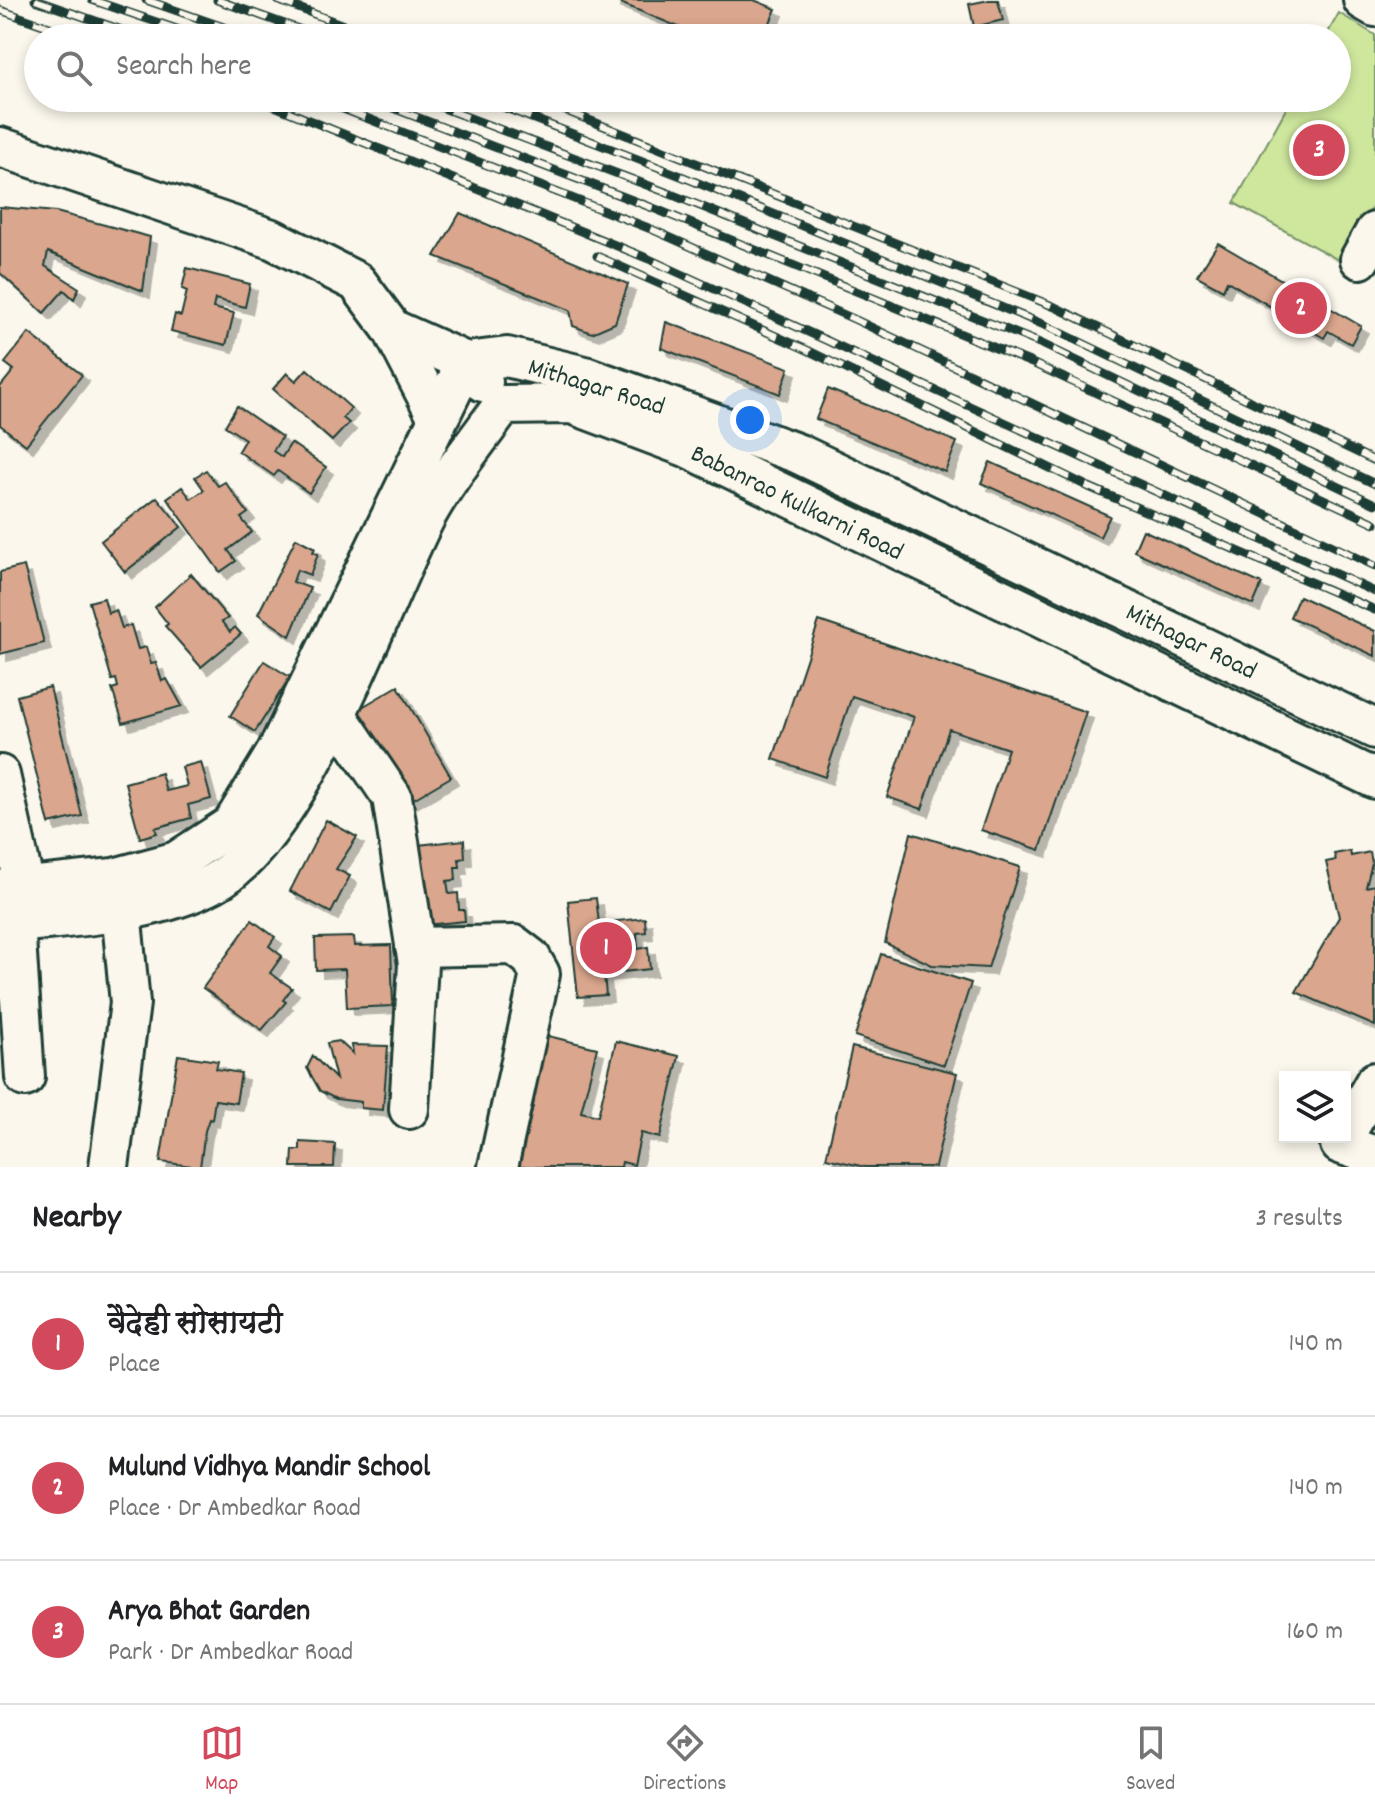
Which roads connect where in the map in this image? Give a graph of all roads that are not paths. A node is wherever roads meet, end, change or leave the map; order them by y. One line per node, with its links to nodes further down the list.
1 (1363, 0): 2 (street)
2 (1375, 7)
3 (0, 147): 4 (street)
4 (392, 329): 5 (street); 7 (street)
5 (466, 362): 6 (street); 7 (street); 9 (street, Mithagar Road)
6 (503, 405): 8 (street); 11 (street, Babanrao Kulkarni Road)
7 (438, 418): 12 (street)
8 (335, 713): 12 (street); 14 (street)
9 (1375, 729)
10 (0, 775): 13 (street)
11 (1375, 779)
12 (118, 894): 13 (street); 19 (street)
13 (10, 906): 15 (street)
14 (415, 947): 17 (street); 20 (street)
15 (25, 1077)
16 (1375, 1082): 18 (street)
17 (409, 1109)
18 (1347, 1148)
19 (109, 1167)
20 (498, 1167)

